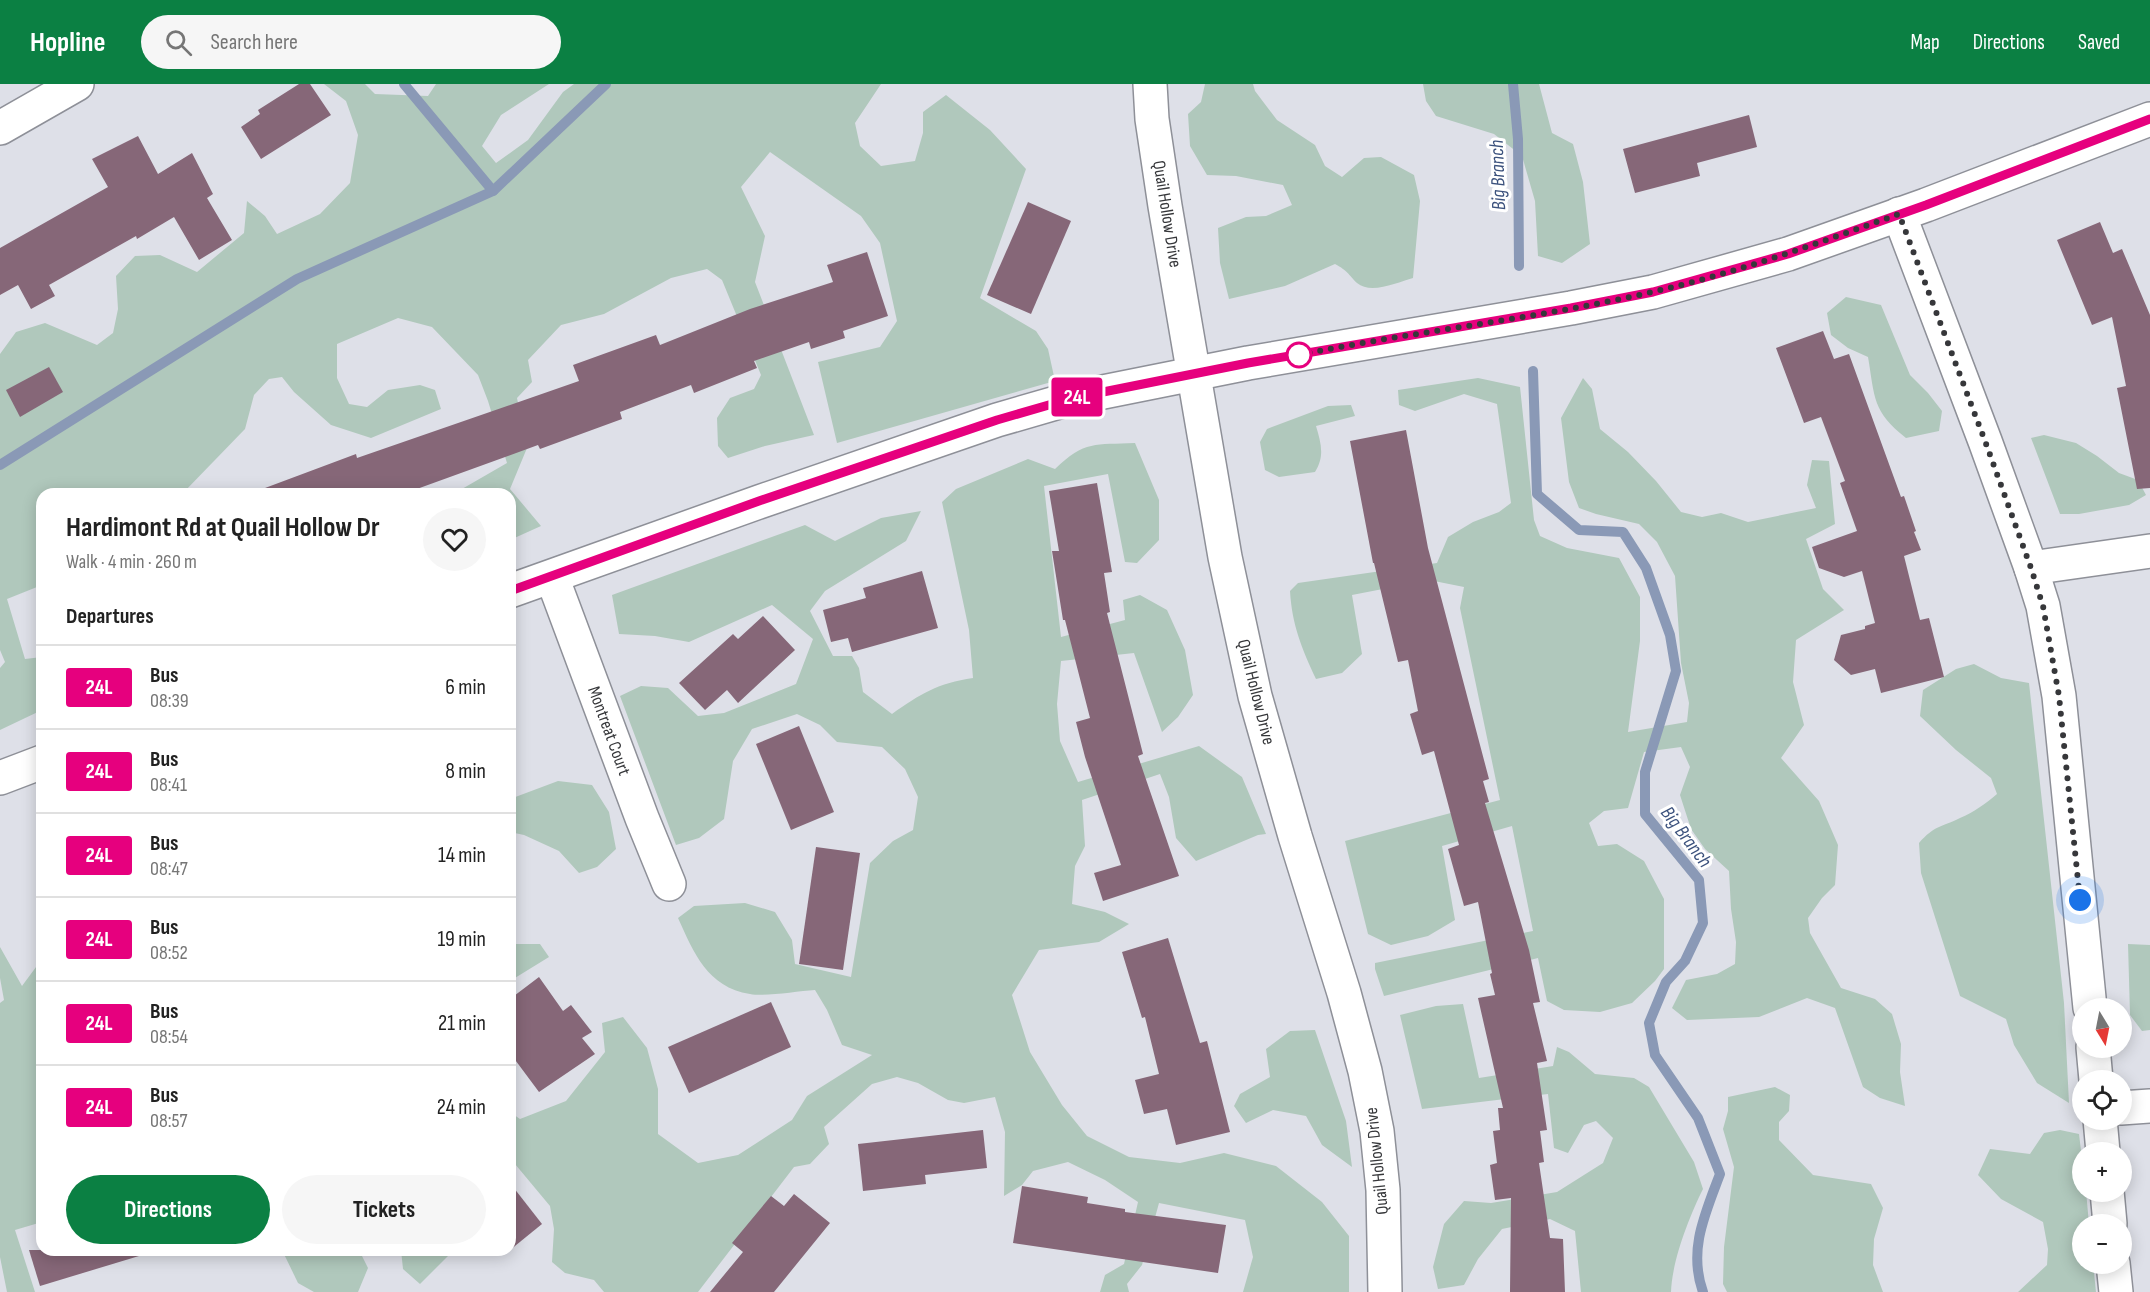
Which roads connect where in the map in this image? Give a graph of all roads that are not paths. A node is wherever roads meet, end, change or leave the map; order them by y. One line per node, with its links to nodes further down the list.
1 (77, 84): 4 (street)
2 (1150, 84): 6 (street, Quail Hollow Drive)
3 (2150, 119): 5 (street)
4 (0, 128)
5 (1899, 214): 6 (street); 8 (street)
6 (1194, 375): 9 (street); 18 (street, Quail Hollow Drive)
7 (2150, 551): 8 (street)
8 (2031, 568): 14 (street)
9 (552, 577): 10 (street); 13 (street, Montreat Court)
10 (516, 589)
11 (36, 764): 12 (street)
12 (0, 778)
13 (669, 884)
14 (2089, 998)
15 (2150, 1106): 16 (street)
16 (2132, 1107)
17 (2114, 1274): 19 (street)
18 (1385, 1292)
19 (2116, 1292)

